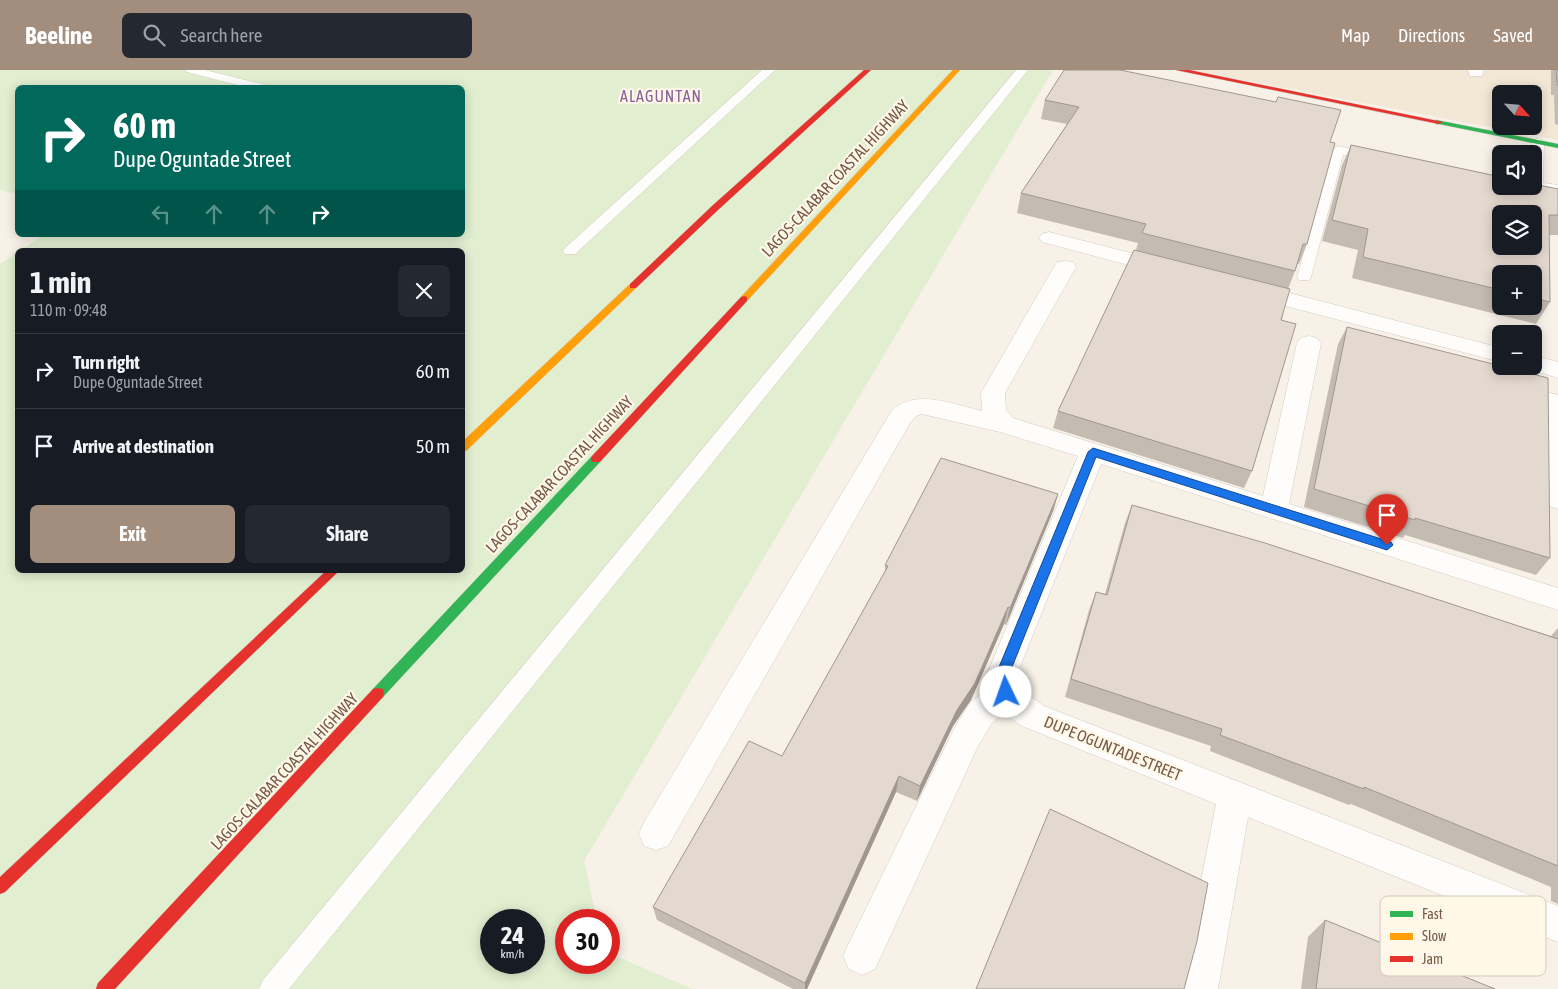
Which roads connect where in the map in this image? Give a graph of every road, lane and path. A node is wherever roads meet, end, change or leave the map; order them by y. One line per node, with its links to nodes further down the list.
1 (192, 70): 7 (lane)
2 (769, 70): 15 (lane)
3 (868, 70): 26 (main road)
4 (957, 70): 40 (main road, LAGOS-CALABAR COASTAL HIGHWAY)
5 (1022, 70): 41 (lane)
6 (1179, 70): 8 (main road)
7 (253, 85)
8 (1538, 142): 9 (lane); 10 (main road)
9 (1538, 145)
10 (1558, 146)
11 (1386, 159): 18 (lane)
12 (1542, 187): 13 (lane)
13 (1558, 189)
14 (1049, 238): 17 (street)
15 (570, 251)
16 (1065, 267): 25 (street)
17 (1184, 273)
18 (1304, 277)
19 (1232, 286): 21 (street)
20 (1309, 343): 29 (street)
21 (1492, 353)
22 (1542, 365): 23 (street)
23 (1558, 370)
24 (1550, 401): 28 (street)
25 (1004, 424): 27 (street); 34 (street)
26 (465, 445)
27 (1093, 452): 29 (street); 32 (street)
28 (1558, 499)
29 (1274, 509): 31 (street)
30 (331, 573): 35 (main road)
31 (1558, 600)
32 (1006, 692): 33 (street, DUPE OGUNTADE STREET); 39 (street)
33 (1235, 796): 36 (street, DUPE OGUNTADE STREET); 42 (street)
34 (656, 834)
35 (0, 887)
36 (1487, 896)
37 (1546, 919): 38 (street, DUPE OGUNTADE STREET)
38 (1558, 924)
39 (862, 956)
40 (104, 989)
41 (272, 989)
42 (1199, 989)

